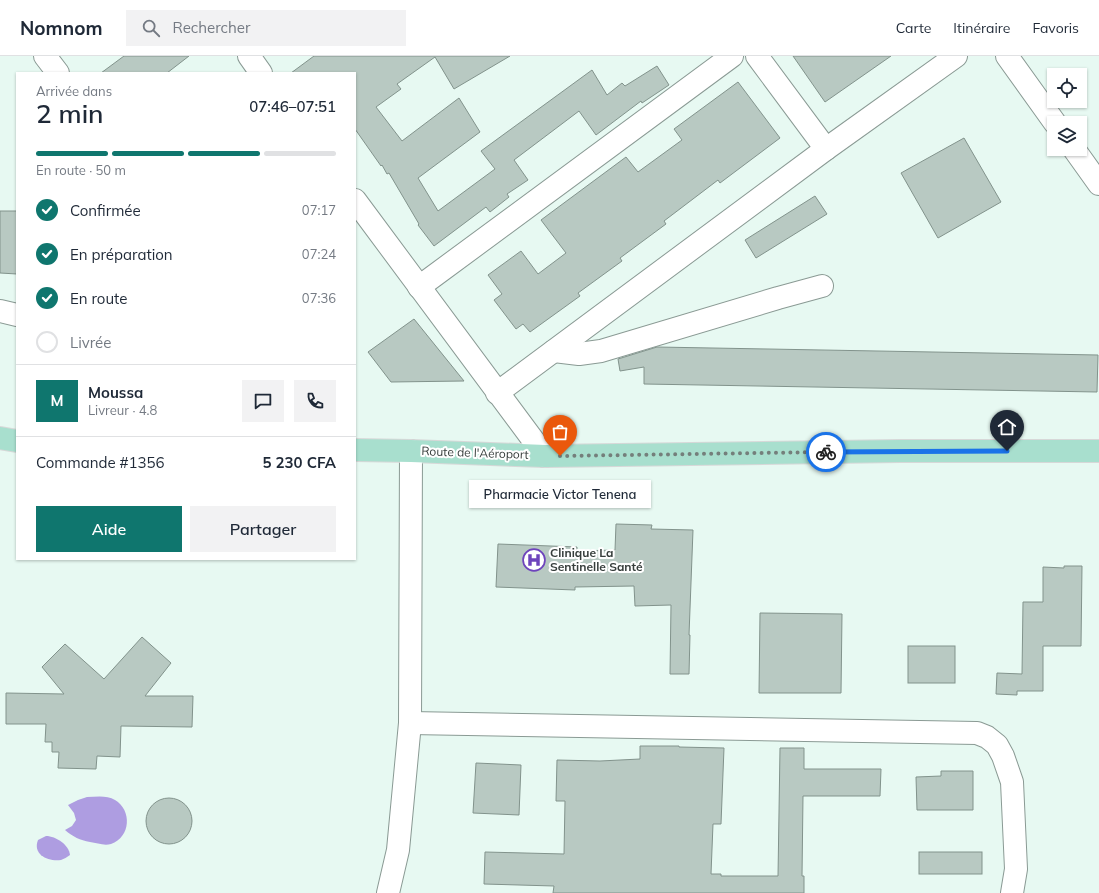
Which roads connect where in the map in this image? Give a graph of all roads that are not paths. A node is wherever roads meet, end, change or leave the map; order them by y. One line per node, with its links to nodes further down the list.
1 (45, 56): 7 (street)
2 (249, 56): 8 (street)
3 (732, 56): 15 (street)
4 (757, 56): 10 (street)
5 (956, 56): 10 (street)
6 (1007, 56): 9 (street)
7 (57, 72)
8 (260, 72)
9 (1050, 116)
10 (826, 149): 18 (street)
11 (1079, 156): 12 (street)
12 (1099, 184)
13 (356, 201): 15 (street)
14 (822, 286): 18 (street)
15 (419, 287): 19 (street)
16 (0, 311): 17 (street)
17 (16, 315)
18 (554, 351): 19 (street)
19 (497, 393): 25 (street)
20 (0, 438): 21 (main road)
21 (16, 441)
22 (360, 446): 23 (main road, Route de l'Aéroport)
23 (411, 451): 25 (main road, Route de l'Aéroport); 26 (street)
24 (1099, 451): 25 (main road, Route de l'Aéroport)
25 (544, 456)
26 (410, 723): 27 (street); 28 (street)
27 (388, 893)
28 (1012, 893)

